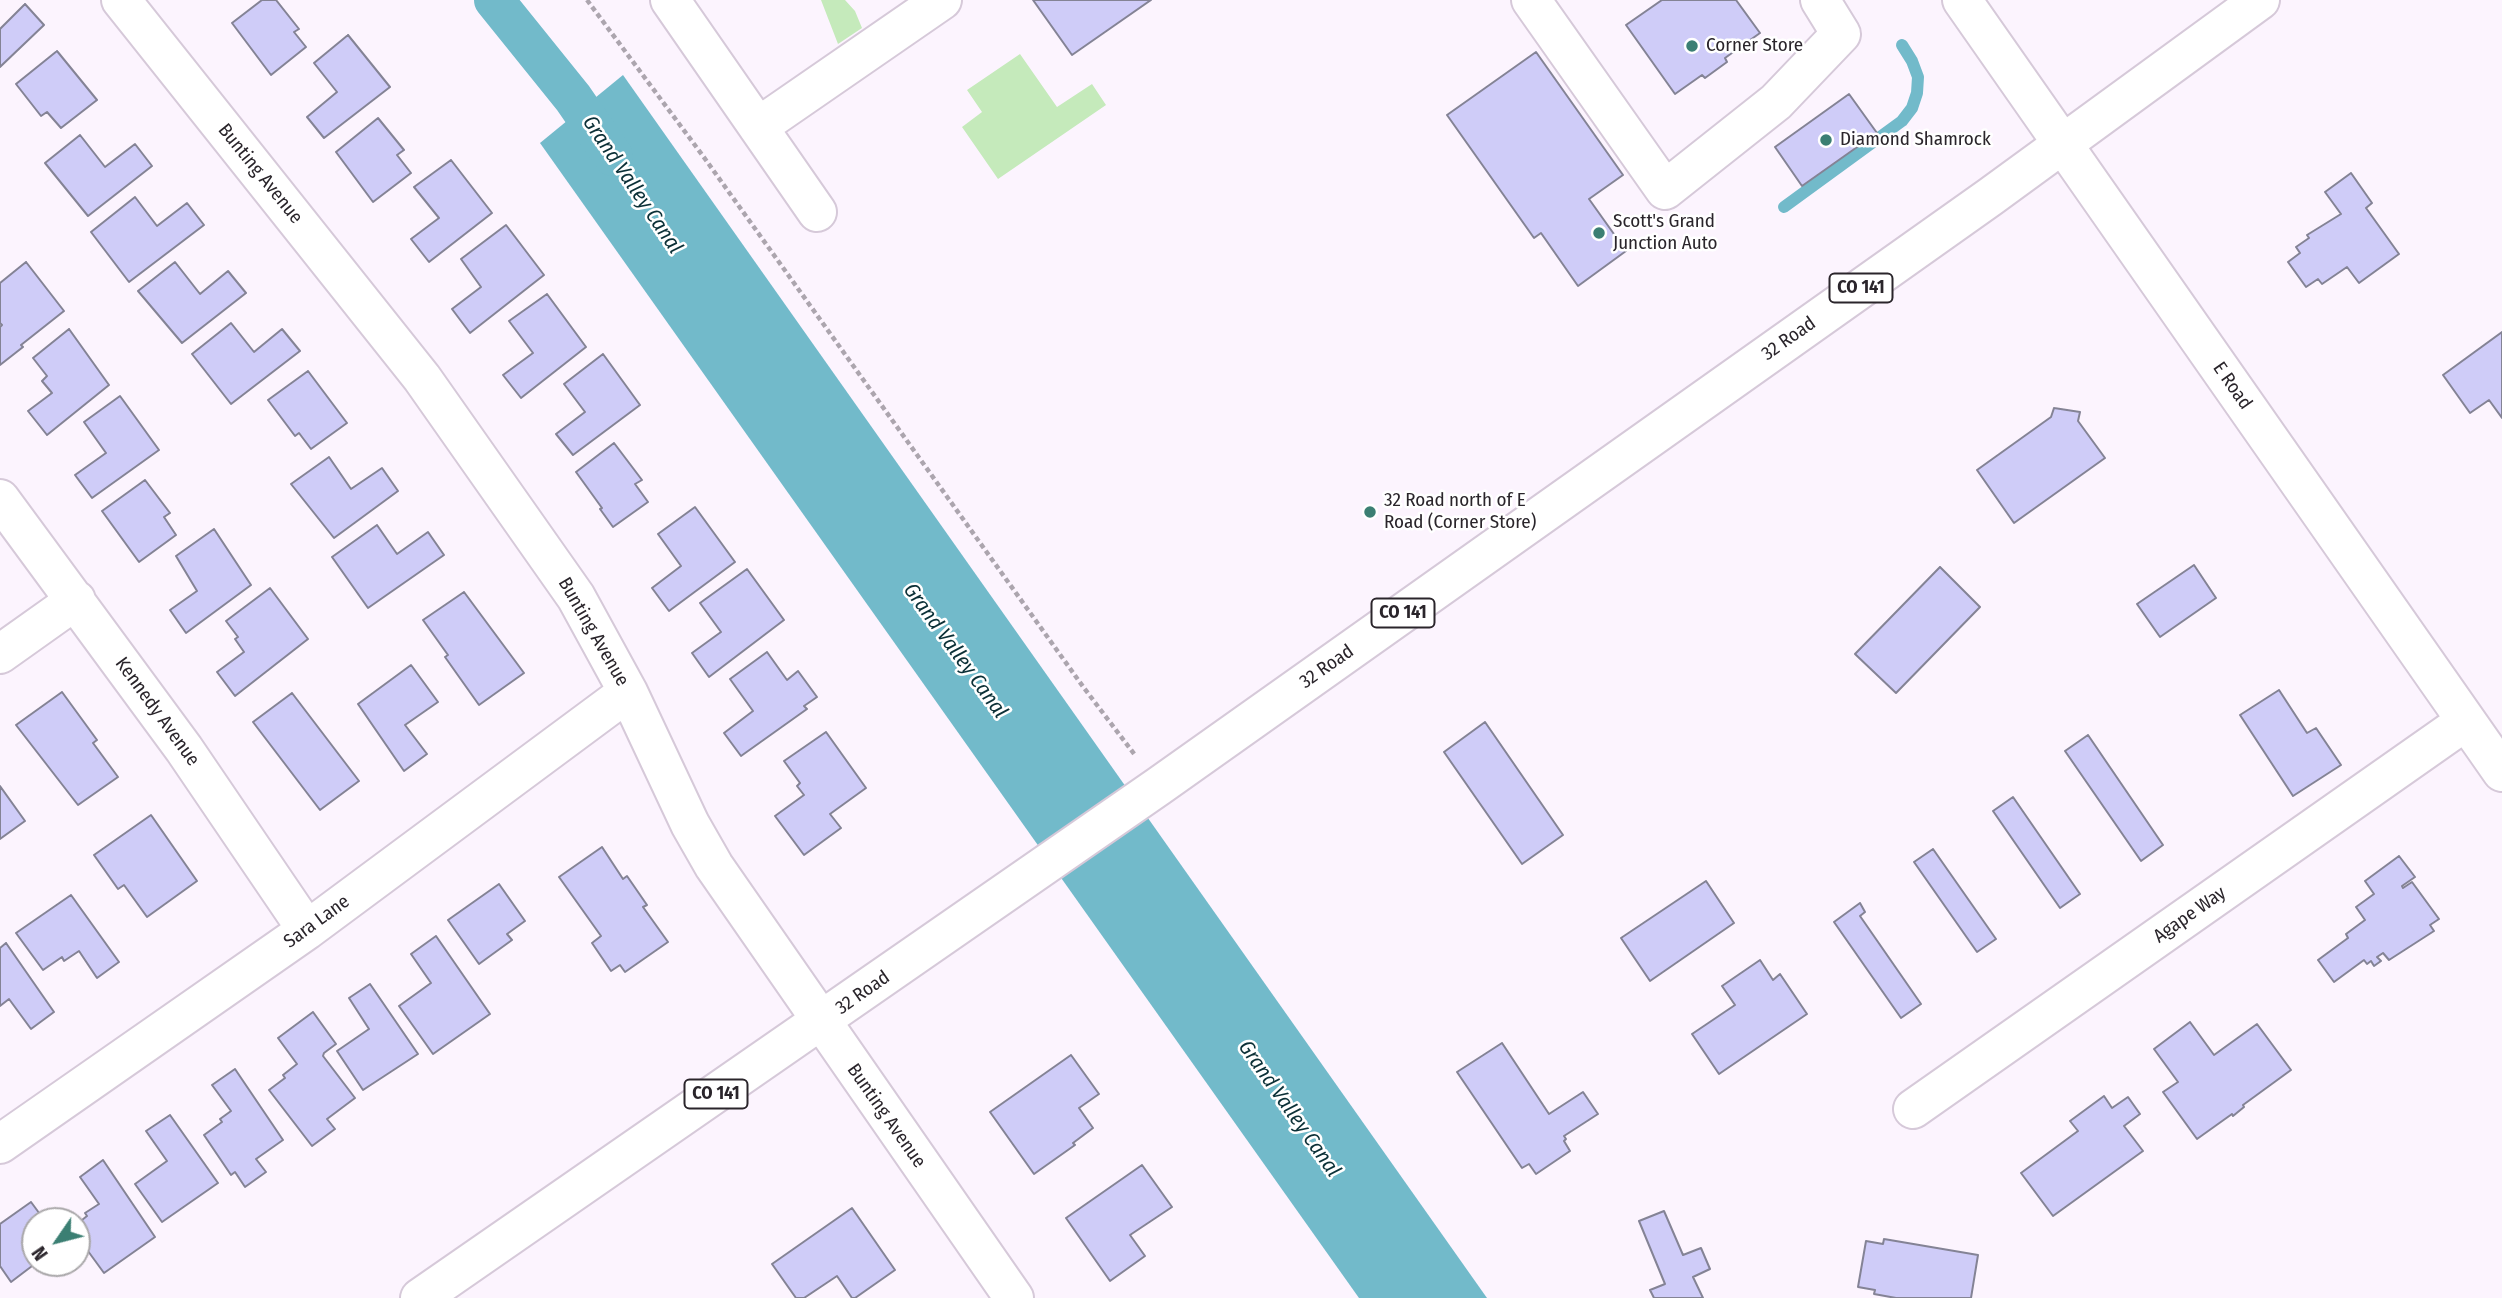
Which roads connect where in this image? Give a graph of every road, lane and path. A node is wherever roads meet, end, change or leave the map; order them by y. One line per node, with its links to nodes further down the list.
1 (121, 0): 15 (street, Bunting Avenue)
2 (587, 0): 17 (path)
3 (670, 0): 9 (street)
4 (942, 0): 9 (street)
5 (1531, 0): 6 (street)
6 (1820, 0)
7 (1962, 0): 10 (street, E Road)
8 (2260, 0): 10 (street, 32 Road / CO 141)
9 (758, 127): 11 (street)
10 (2063, 142): 16 (street, E Road); 20 (street, 32 Road / CO 141)
11 (817, 212)
12 (0, 499): 13 (street, Kennedy Avenue)
13 (76, 600): 14 (street); 19 (street, Kennedy Avenue)
14 (0, 654)
15 (628, 692): 19 (street, Sara Lane); 20 (street, Bunting Avenue)
16 (2466, 721): 18 (street, E Road); 21 (street, Agape Way)
17 (1110, 722)
18 (2502, 772)
19 (307, 930): 22 (street, Sara Lane)
20 (821, 1022): 23 (street, 32 Road / CO 141); 24 (street, Bunting Avenue)
21 (1913, 1109)
22 (0, 1144)
23 (426, 1296)
24 (1014, 1298)

